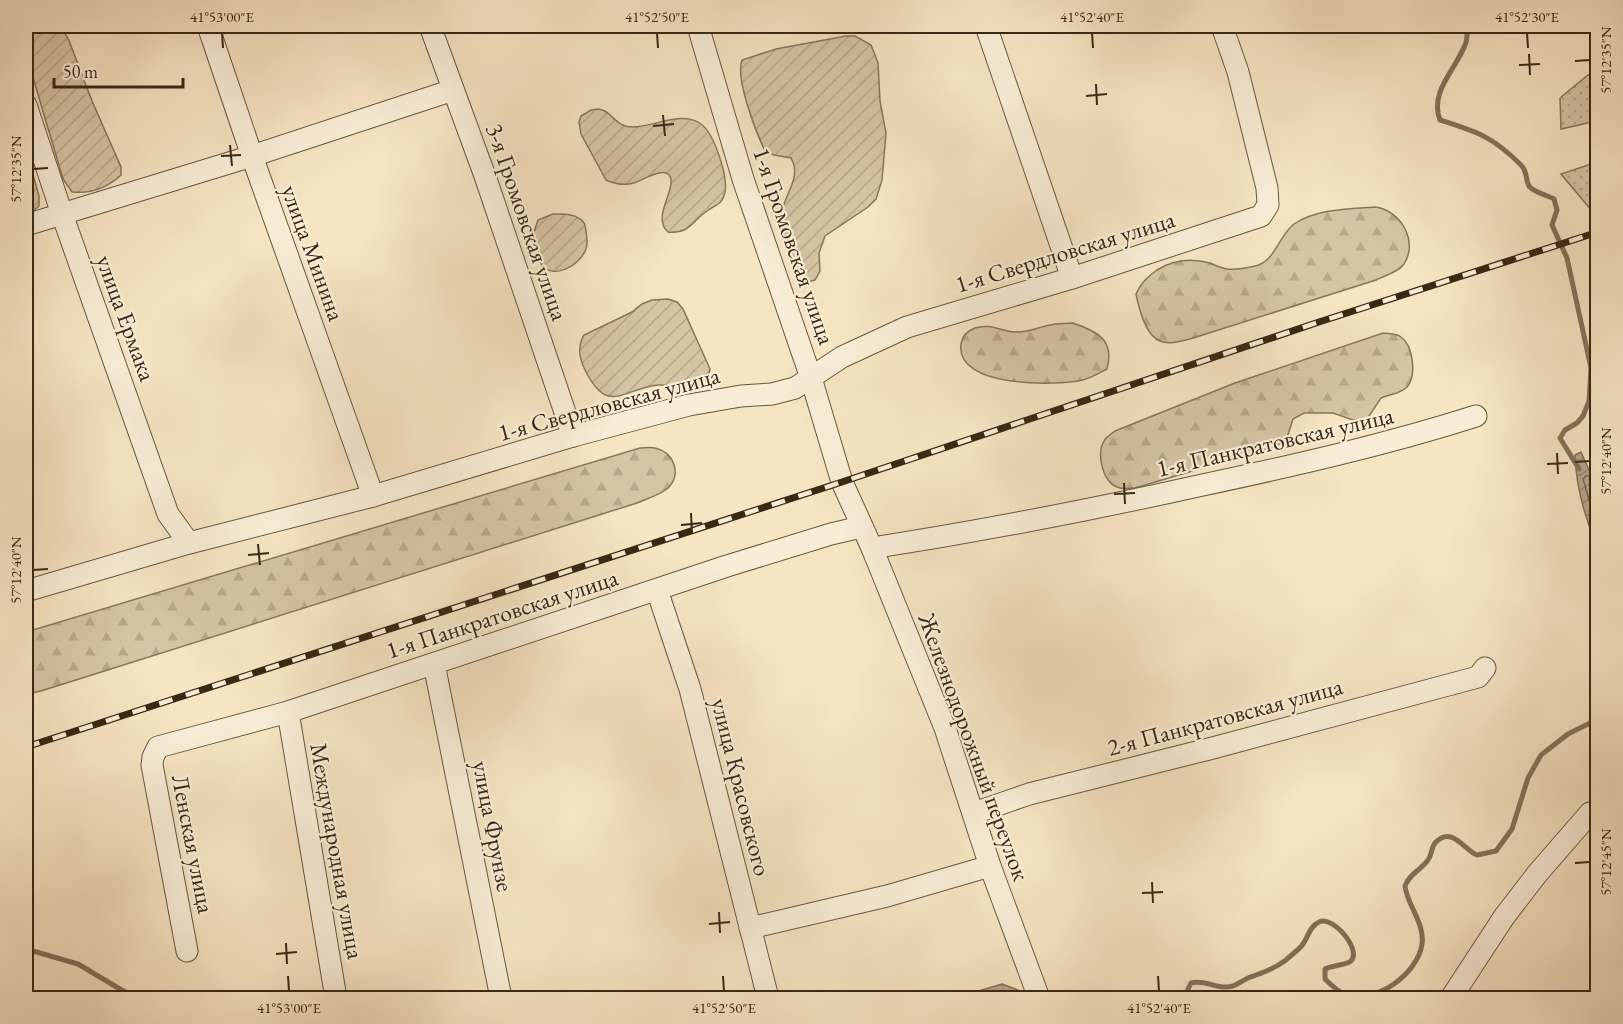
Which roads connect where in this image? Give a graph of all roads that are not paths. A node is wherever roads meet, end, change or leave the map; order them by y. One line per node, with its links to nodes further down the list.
1 (208, 26): 8 (street, улица Минина)
2 (430, 26): 6 (street, 3-я Громовская улица)
3 (698, 26): 12 (street, 1-я Громовская улица)
4 (986, 26): 11 (street)
5 (1221, 26): 11 (street, 1-я Свердловская улица)
6 (453, 90): 8 (street); 14 (street, 3-я Громовская улица)
7 (26, 105): 9 (street, улица Ермака)
8 (252, 156): 9 (street); 16 (street, улица Минина)
9 (62, 214): 10 (street); 18 (street, улица Ермака)
10 (26, 225)
11 (1072, 278): 12 (street, 1-я Свердловская улица)
12 (811, 378): 14 (street, 1-я Свердловская улица); 15 (street, 1-я Громовская улица)
13 (1476, 416): 19 (street, 1-я Панкратовская улица)
14 (573, 436): 16 (street, 1-я Свердловская улица)
15 (842, 482): 17 (street, Железнодорожный переулок)
16 (373, 496): 18 (street, 1-я Свердловская улица)
17 (861, 527): 19 (street, Железнодорожный переулок); 20 (street, 1-я Панкратовская улица)
18 (189, 543): 21 (street, 1-я Свердловская улица)
19 (872, 548): 26 (street, Железнодорожный переулок)
20 (657, 590): 22 (street, 1-я Панкратовская улица); 29 (street, улица Красовского)
21 (26, 591)
22 (434, 664): 24 (street, 1-я Панкратовская улица); 32 (street, улица Фрунзе)
23 (1485, 668): 26 (street, 2-я Панкратовская улица)
24 (288, 712): 25 (street, 1-я Панкратовская улица); 31 (street, Международная улица)
25 (158, 747): 30 (street, Ленская улица)
26 (974, 813): 28 (street, Железнодорожный переулок)
27 (1590, 813): 35 (street)
28 (990, 866): 29 (street); 34 (street, Железнодорожный переулок)
29 (750, 928): 33 (street, улица Красовского)
30 (187, 951)
31 (336, 999)
32 (501, 999)
33 (768, 999)
34 (1039, 999)
35 (1451, 999)

